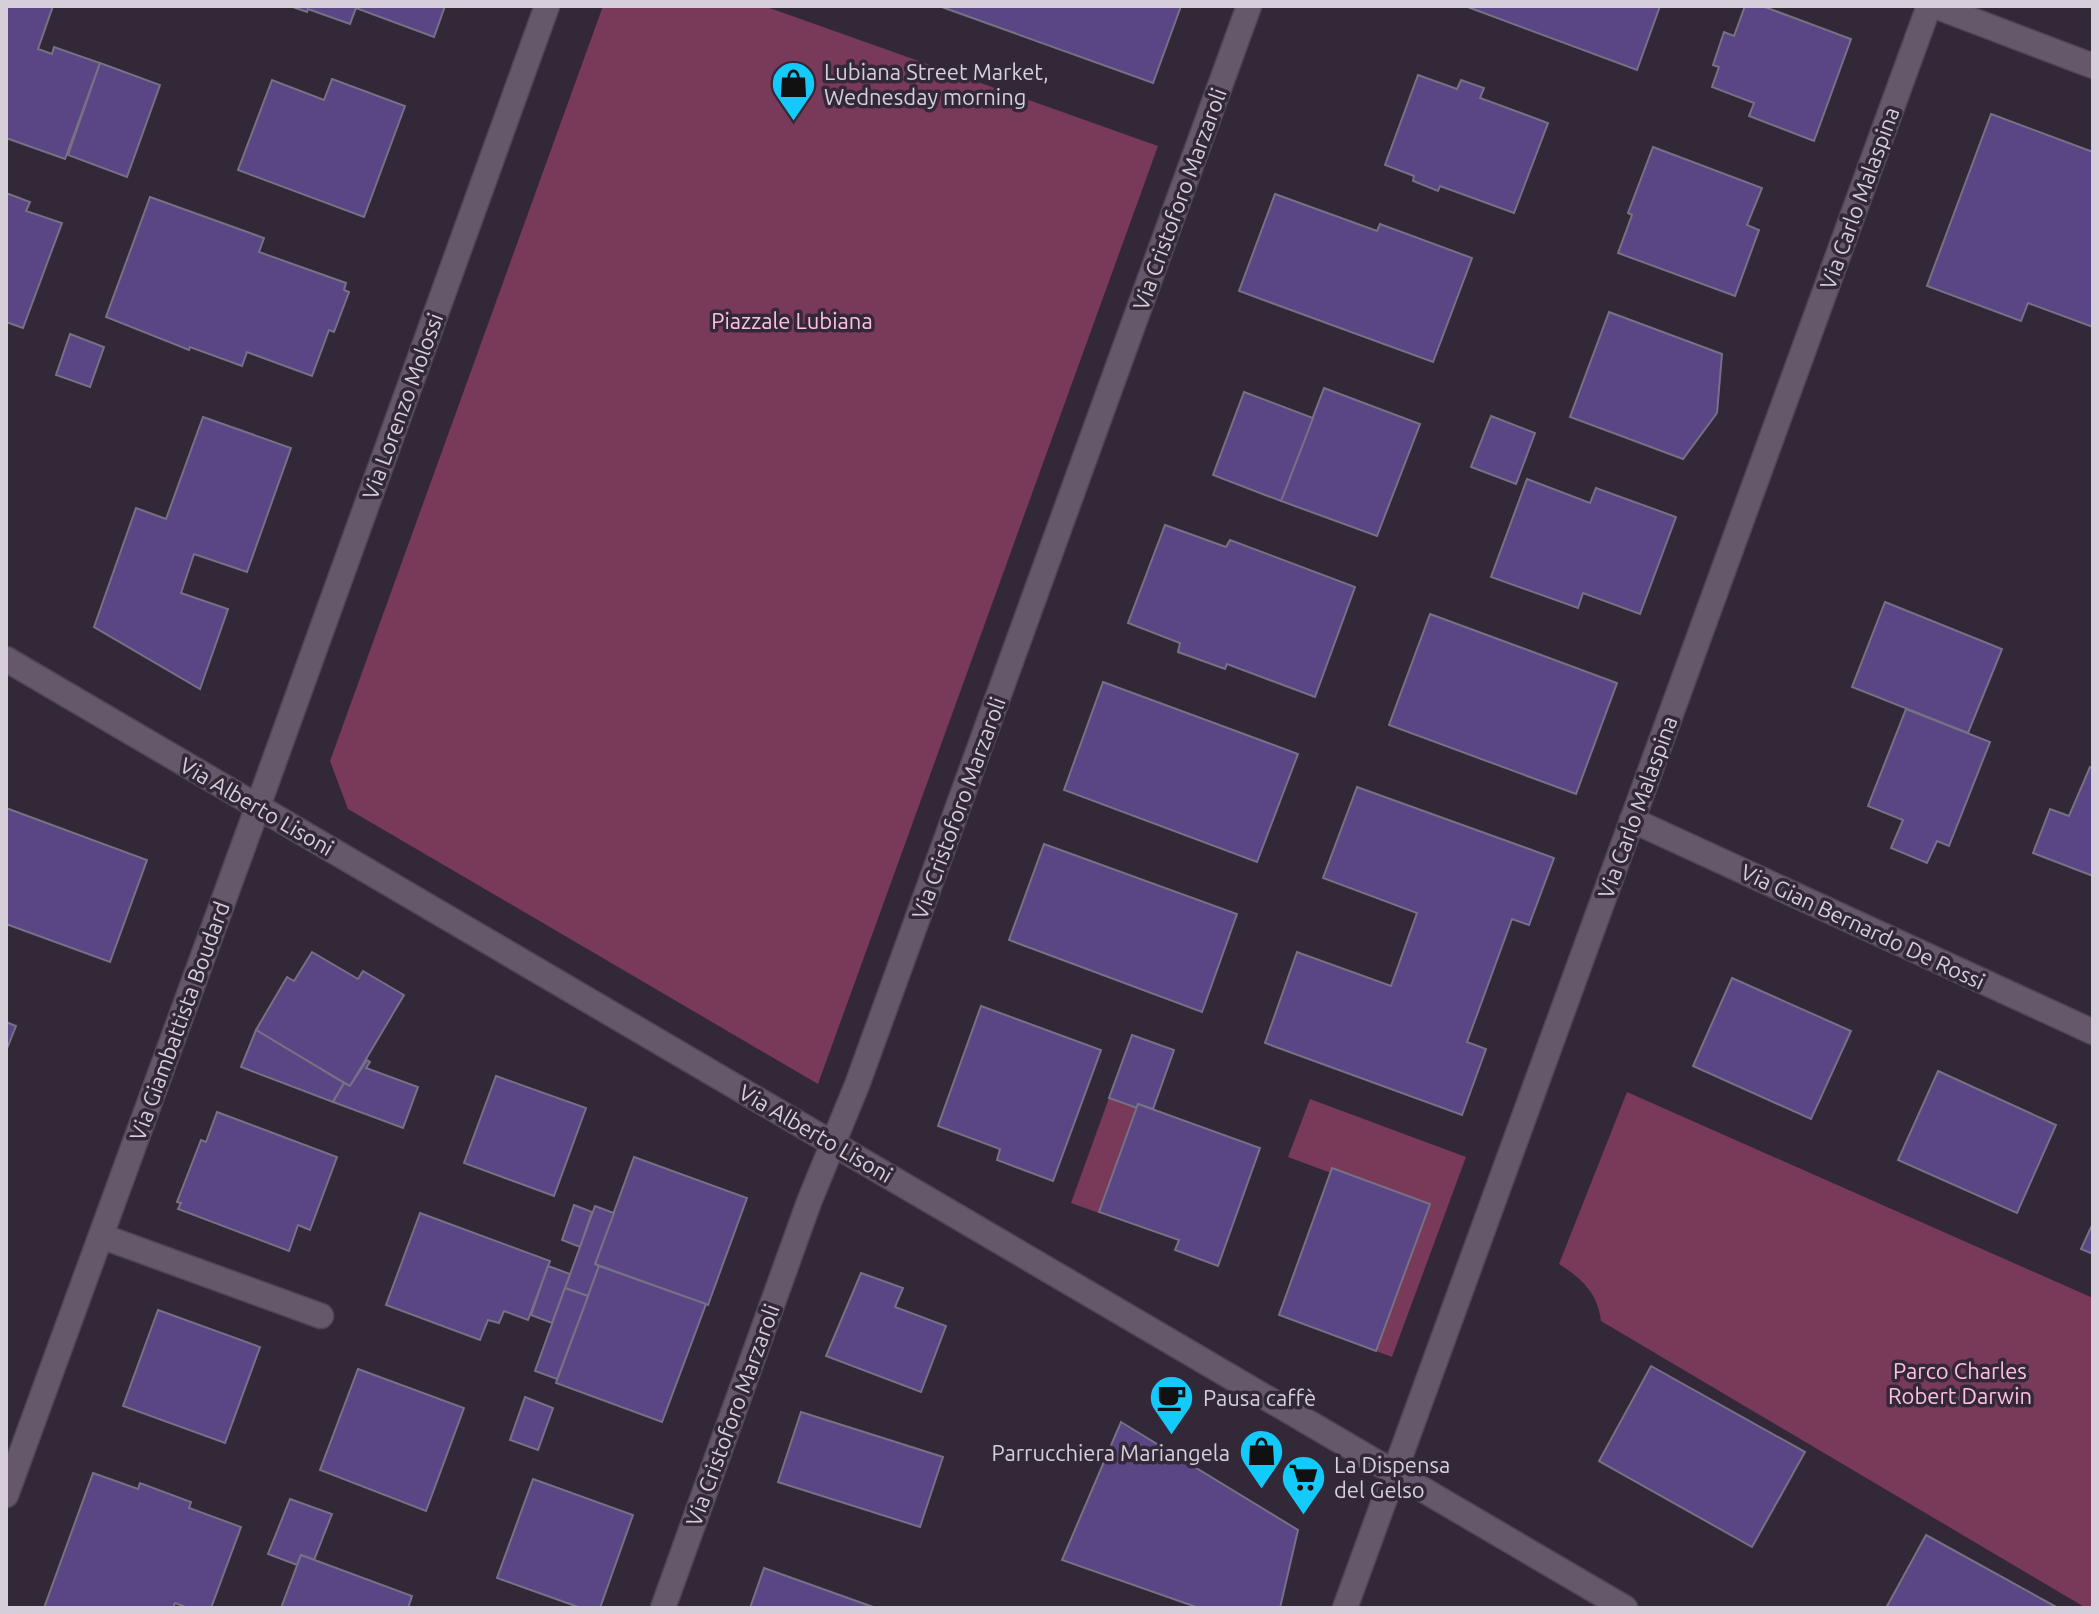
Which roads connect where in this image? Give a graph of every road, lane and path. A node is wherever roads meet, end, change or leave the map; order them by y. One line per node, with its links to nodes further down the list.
1 (547, 6): 7 (street, Via Lorenzo Molossi)
2 (1249, 6): 10 (street, Via Cristoforo Marzaroli)
3 (1929, 6): 8 (street, Via Carlo Malaspina)
4 (1935, 6): 5 (street)
5 (2093, 66)
6 (6, 659): 7 (street, Via Alberto Lisoni)
7 (258, 806): 10 (street, Via Alberto Lisoni); 11 (street, Via Giambattista Boudard)
8 (1632, 820): 9 (street, Via Gian Bernardo De Rossi); 13 (street, Via Carlo Malaspina)
9 (2093, 1032)
10 (833, 1144): 13 (street, Via Alberto Lisoni); 15 (street, Via Cristoforo Marzaroli)
11 (101, 1236): 12 (street); 14 (street, Via Giambattista Boudard)
12 (321, 1316)
13 (1395, 1473): 16 (street, Via Carlo Malaspina); 17 (street, Via Alberto Lisoni)
14 (6, 1495)
15 (663, 1608)
16 (1345, 1608)
17 (1625, 1608)

